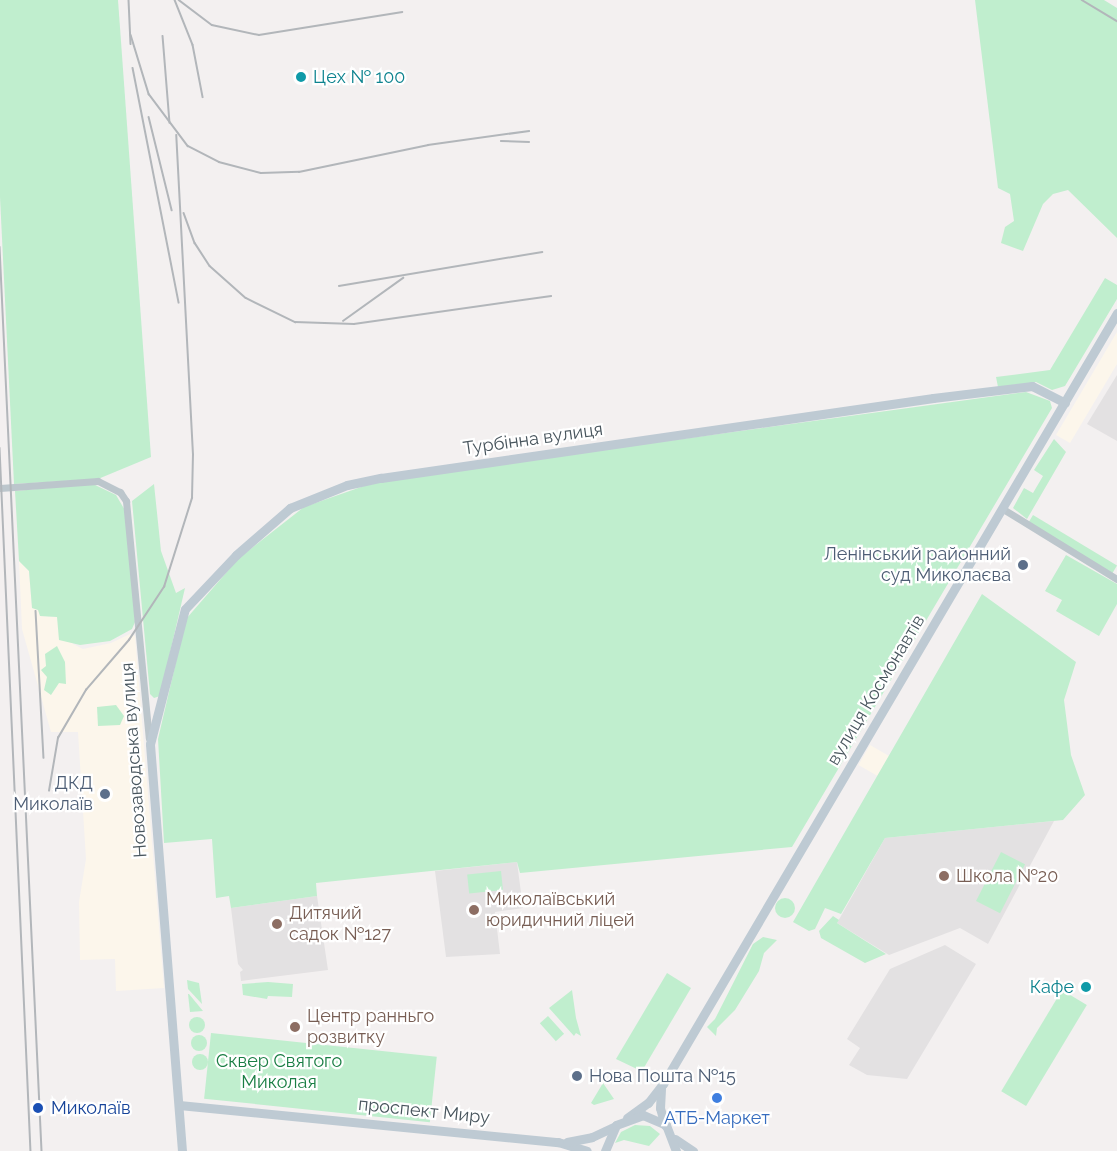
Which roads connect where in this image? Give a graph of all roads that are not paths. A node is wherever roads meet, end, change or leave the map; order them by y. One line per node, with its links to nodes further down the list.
1 (1117, 313): 2 (main road, вулиця Космонавтів)
2 (1065, 403): 4 (main road, вулиця Космонавтів); 6 (main road, Турбінна вулиця)
3 (0, 488): 6 (street, Новозаводська вулиця)
4 (1003, 509): 5 (street); 7 (main road, вулиця Космонавтів)
5 (1117, 579)
6 (150, 744): 8 (main road, Новозаводська вулиця)
7 (663, 1084): 9 (main road, вулиця Космонавтів); 11 (main road, вулиця Космонавтів)
8 (179, 1105): 13 (main road, проспект Миру); 14 (main road, Новозаводська вулиця)
9 (627, 1118): 10 (main road, вулиця Космонавтів); 11 (main road)
10 (616, 1125): 13 (main road, проспект Миру); 16 (main road)
11 (666, 1125): 12 (main road)
12 (675, 1139): 17 (main road); 18 (main road)
13 (558, 1142): 15 (main road, проспект Миру)
14 (182, 1151)
15 (586, 1151)
16 (605, 1151)
17 (676, 1151)
18 (693, 1151)

